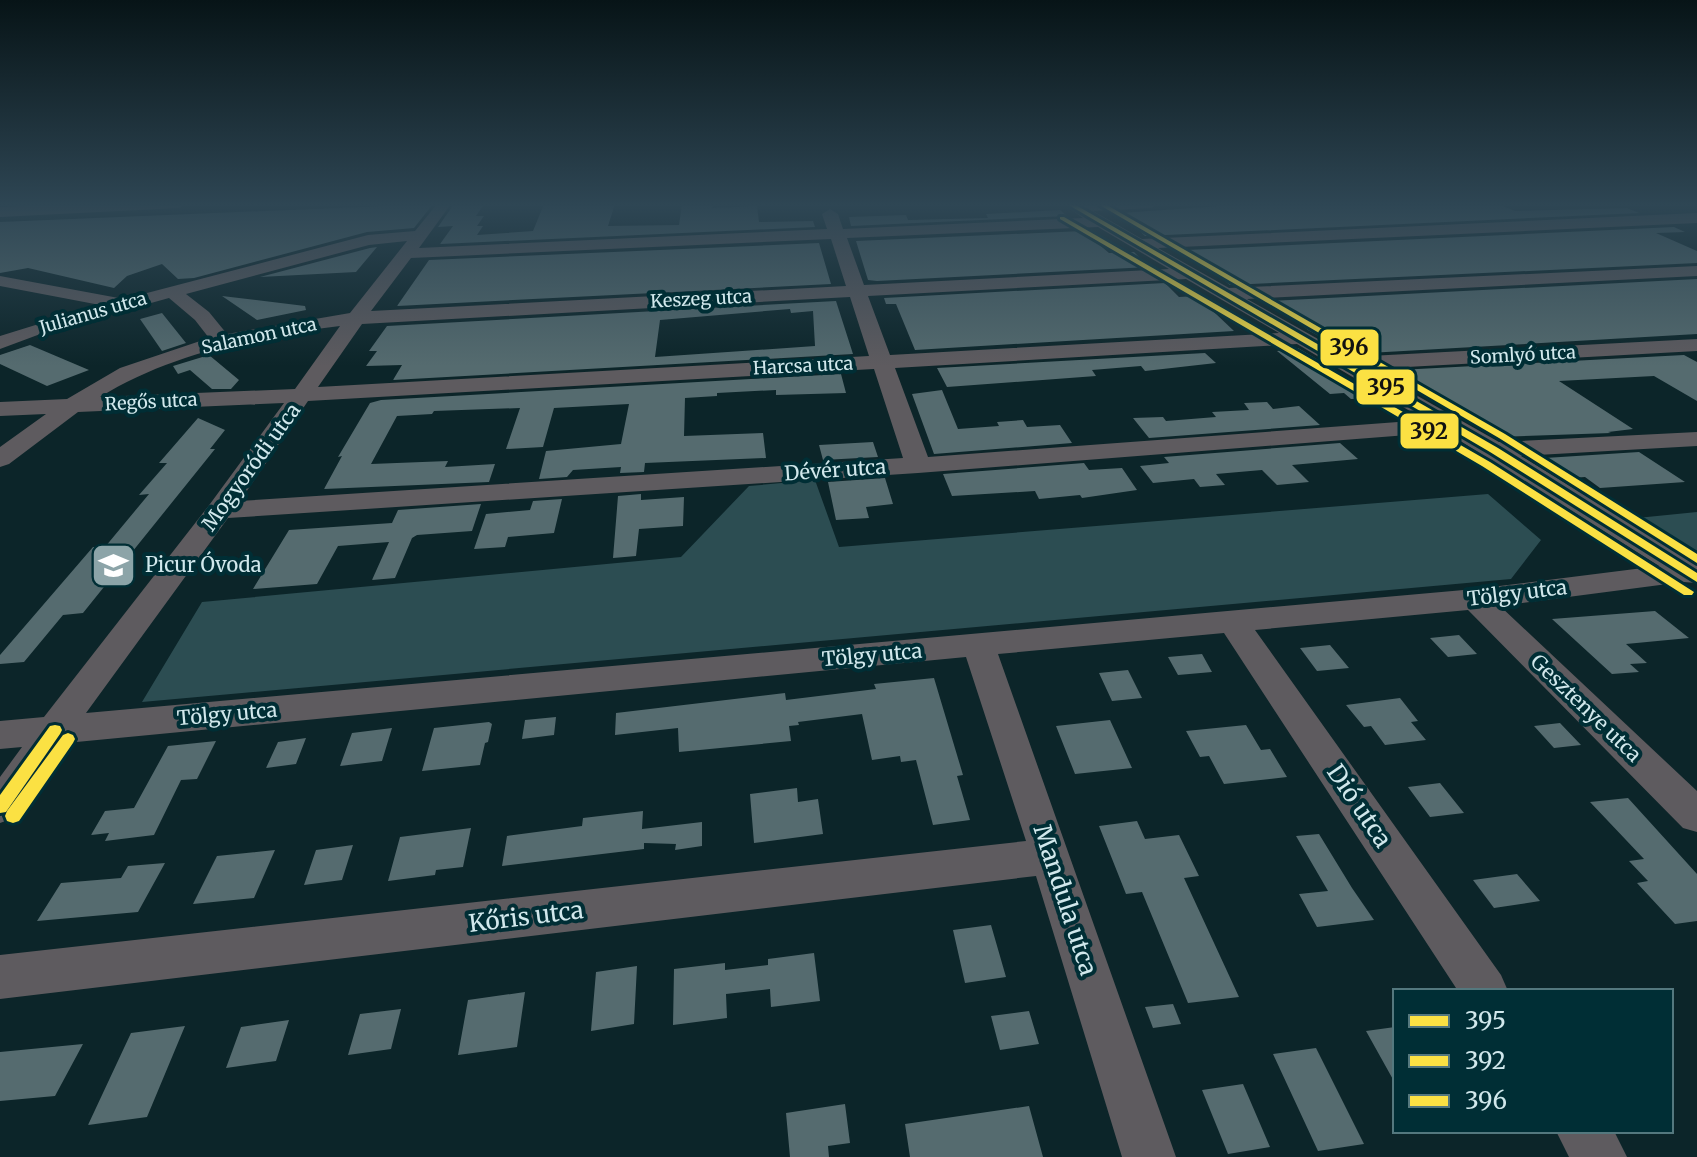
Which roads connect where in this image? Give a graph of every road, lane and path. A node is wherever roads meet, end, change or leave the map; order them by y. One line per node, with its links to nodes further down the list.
1 (298, 258): 8 (street, Julianus utca)
2 (404, 258): 12 (street, Mogyoródi utca)
3 (844, 258): 9 (street)
4 (1163, 258): 6 (street)
5 (1697, 271): 10 (street)
6 (1190, 273): 9 (street, Keszeg utca); 10 (street)
7 (0, 281): 11 (street)
8 (171, 291): 11 (street, Julianus utca); 14 (street)
9 (856, 291): 12 (street, Keszeg utca); 17 (street)
10 (1228, 294): 13 (street)
11 (125, 304): 15 (street, Julianus utca)
12 (356, 318): 14 (street, Salamon utca); 19 (street, Mogyoródi utca)
13 (1303, 338): 17 (street, Harcsa utca); 18 (street)
14 (221, 340): 20 (street, Salamon utca)
15 (0, 343)
16 (1697, 345): 18 (street, Somlyó utca)
17 (880, 362): 19 (street, Harcsa utca); 26 (street)
18 (1348, 364): 22 (street)
19 (303, 395): 20 (street, Regős utca); 27 (street, Mogyoródi utca)
20 (75, 406): 21 (street, Regős utca); 25 (street, Salamon utca)
21 (0, 409)
22 (1450, 425): 24 (street); 26 (street, Dévér utca)
23 (1697, 439): 24 (street)
24 (1494, 450): 28 (street)
25 (0, 459)
26 (918, 465): 27 (street, Dévér utca)
27 (220, 510): 32 (street, Mogyoródi utca)
28 (1693, 575): 29 (street, Tölgy utca)
29 (1475, 599): 30 (street, Tölgy utca); 35 (street, Gesztenye utca)
30 (1233, 622): 31 (street, Tölgy utca); 38 (street, Dió utca)
31 (978, 645): 32 (street, Tölgy utca); 36 (street, Mandula utca)
32 (55, 730): 33 (street, Tölgy utca); 34 (street, Mogyoródi utca)
33 (0, 735)
34 (0, 807)
35 (1697, 816)
36 (1051, 856): 37 (street, Kőris utca); 40 (street, Mandula utca)
37 (0, 977)
38 (1484, 989)
39 (1583, 1133): 41 (street)
40 (1149, 1157)
41 (1600, 1157)

